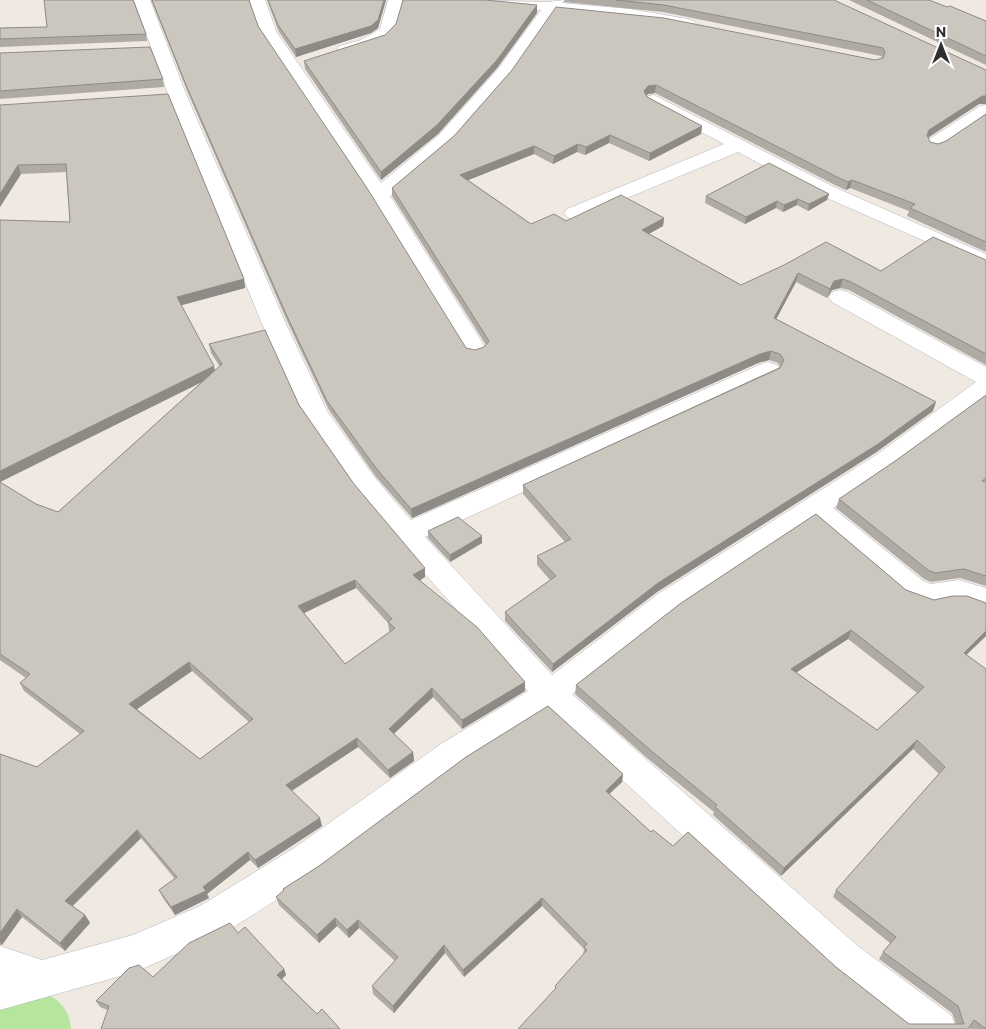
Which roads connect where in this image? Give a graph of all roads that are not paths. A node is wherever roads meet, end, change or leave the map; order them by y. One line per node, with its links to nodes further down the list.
1 (142, 0): 25 (street)
2 (257, 0): 11 (street)
3 (396, 0): 9 (street)
4 (479, 0): 6 (street)
5 (644, 0): 7 (street)
6 (553, 4): 7 (street); 16 (street)
7 (631, 14): 8 (street)
8 (701, 26)
9 (329, 54)
10 (310, 60): 11 (street)
11 (292, 66): 16 (street)
12 (654, 100): 15 (street)
13 (986, 110): 14 (street)
14 (935, 144)
15 (740, 145): 17 (street); 18 (street)
16 (379, 195): 20 (street)
17 (574, 213)
18 (986, 262)
19 (840, 297): 22 (street)
20 (475, 350)
21 (768, 370): 25 (street)
22 (986, 377)
23 (986, 386): 24 (street)
24 (814, 507): 26 (street); 27 (street)
25 (406, 534): 27 (street)
26 (986, 601)
27 (550, 694): 29 (street); 31 (street)
28 (0, 966): 29 (street)
29 (38, 978): 30 (street)
30 (0, 990)
31 (937, 1029)

